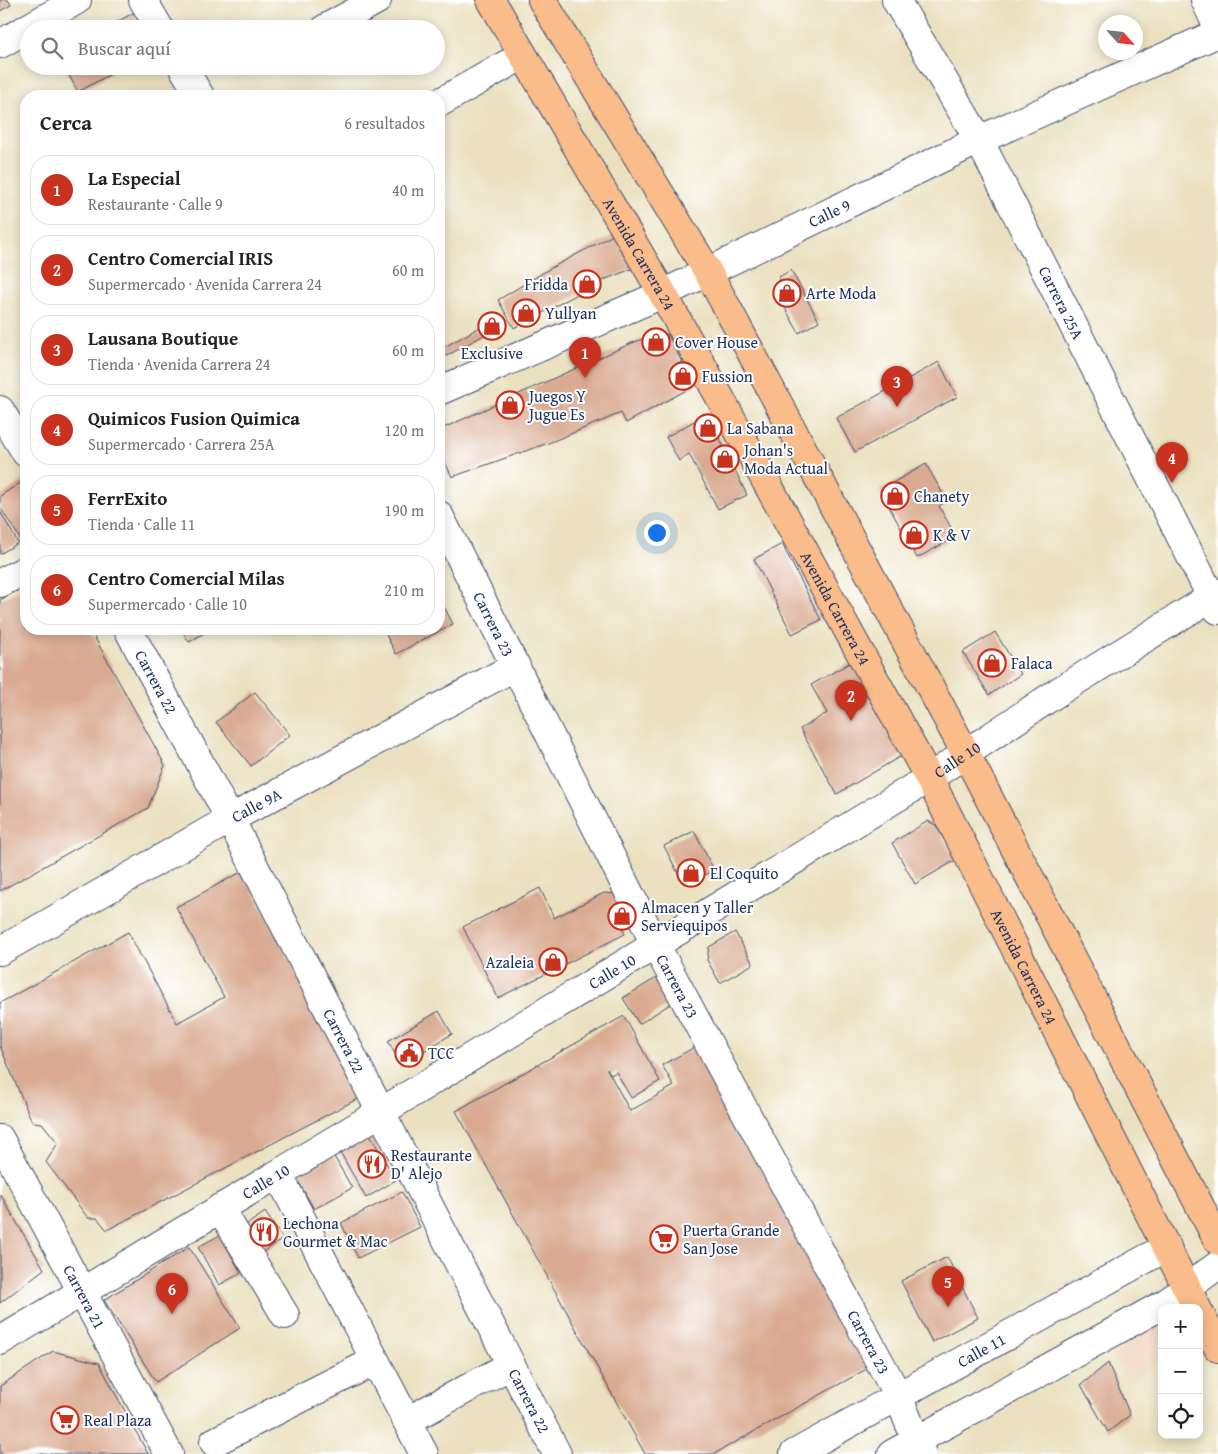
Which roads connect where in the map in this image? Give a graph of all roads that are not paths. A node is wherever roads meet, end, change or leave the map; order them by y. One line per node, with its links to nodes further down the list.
1 (77, 0): 8 (street)
2 (143, 0): 9 (street)
3 (376, 0): 10 (street)
4 (490, 0): 15 (main road, Avenida Carrera 24)
5 (542, 0): 20 (main road)
6 (896, 0): 19 (street, Carrera 25A)
7 (1205, 0): 11 (street)
8 (42, 20)
9 (155, 20)
10 (340, 20)
11 (1218, 28)
12 (20, 33): 14 (street)
13 (1218, 33): 19 (street, Calle 9)
14 (0, 44)
15 (523, 55): 18 (street); 21 (main road, Avenida Carrera 24)
16 (187, 75): 17 (street)
17 (196, 90)
18 (445, 100)
19 (979, 140): 20 (street, Calle 9); 28 (street, Carrera 25A)
20 (708, 272): 21 (street, Calle 9); 31 (main road)
21 (663, 294): 22 (street, Calle 9); 32 (main road, Avenida Carrera 24)
22 (445, 388)
23 (0, 410): 24 (street)
24 (20, 443)
25 (445, 527): 30 (street, Carrera 23)
26 (20, 573): 27 (street)
27 (0, 583)
28 (1216, 600): 31 (street, Calle 10)
29 (131, 635): 33 (street, Carrera 22)
30 (516, 666): 33 (street, Calle 9A); 34 (street, Carrera 23)
31 (966, 754): 32 (street, Calle 10); 40 (main road)
32 (929, 778): 34 (street, Calle 10); 41 (main road, Avenida Carrera 24)
33 (230, 819): 35 (street, Calle 9A); 36 (street, Carrera 22)
34 (655, 944): 36 (street, Calle 10); 50 (street, Carrera 23)
35 (0, 951)
36 (381, 1112): 38 (street, Calle 10); 49 (street, Carrera 22)
37 (0, 1139): 43 (street, Carrera 21)
38 (278, 1174): 39 (street, Calle 10); 48 (street)
39 (220, 1208): 43 (street, Calle 10); 45 (street)
40 (1218, 1241)
41 (1167, 1247): 44 (main road, Avenida Carrera 24); 50 (street, Calle 11)
42 (1218, 1266): 44 (street)
43 (81, 1291): 46 (street, Calle 10); 54 (street, Carrera 21)
44 (1195, 1303): 47 (main road, Avenida Carrera 24); 53 (street)
45 (285, 1315)
46 (0, 1341)
47 (1218, 1348)
48 (375, 1361): 51 (street); 52 (street)
49 (511, 1365): 51 (street); 56 (street, Carrera 22)
50 (898, 1396): 53 (street, Carrera 23); 57 (street, Calle 11)
51 (407, 1421): 55 (street)
52 (214, 1442)
53 (910, 1450)
54 (169, 1454)
55 (424, 1454)
56 (557, 1454)
57 (794, 1454)

